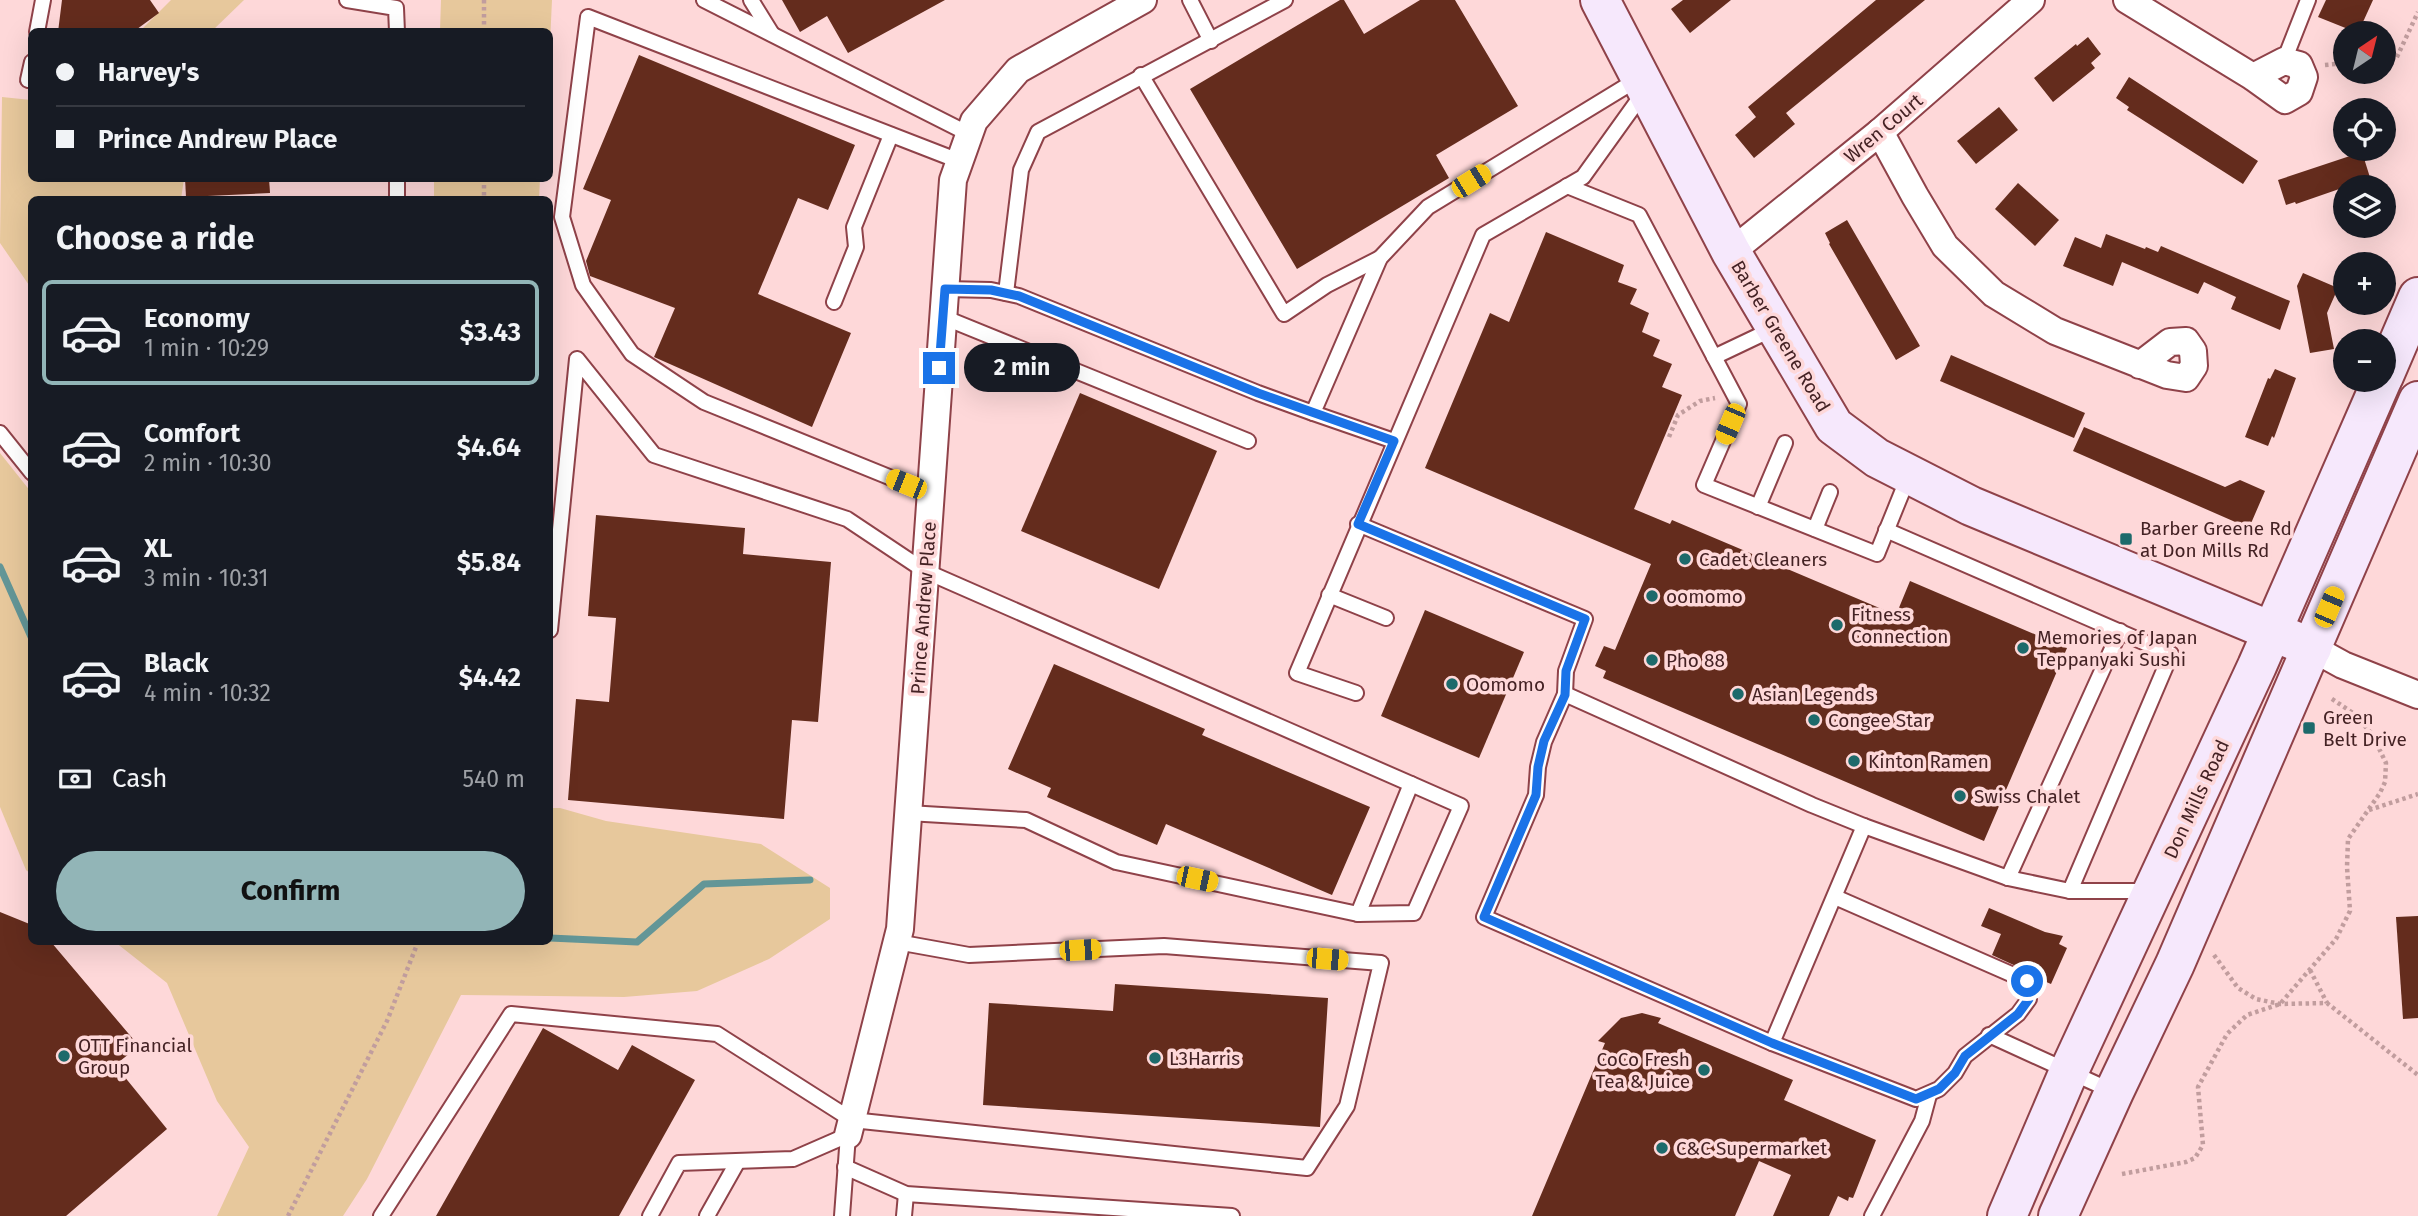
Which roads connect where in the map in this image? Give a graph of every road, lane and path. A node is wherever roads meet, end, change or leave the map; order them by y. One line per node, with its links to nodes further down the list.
1 (43, 0): 14 (lane)
2 (347, 0): 15 (lane)
3 (484, 0): 16 (path)
4 (704, 0): 17 (lane)
5 (751, 0): 17 (lane)
6 (1141, 0): 25 (street, Prince Andrew Place)
7 (1190, 0): 18 (lane)
8 (1285, 0): 18 (lane)
9 (1600, 0): 23 (main road, Barber Greene Road)
10 (2031, 0): 24 (street, Wren Court)
11 (2127, 0): 22 (street)
12 (2308, 0): 20 (lane)
13 (2418, 12): 19 (path)
14 (38, 28)
15 (397, 28)
16 (484, 28)
17 (772, 34): 25 (lane)
18 (1211, 41): 21 (lane)
19 (2396, 59)
20 (2284, 61): 22 (street); 22 (street)
21 (1141, 75): 30 (lane); 32 (lane)
22 (2253, 77)
23 (1643, 83): 28 (lane); 29 (main road, Barber Greene Road); 30 (lane)
24 (1880, 132): 29 (street, Wren Court); 39 (street)
25 (969, 134): 27 (street, Prince Andrew Place)
26 (891, 135): 27 (lane); 34 (lane); 52 (lane)
27 (959, 161): 31 (street, Prince Andrew Place)
28 (1567, 186): 38 (lane); 46 (lane)
29 (1731, 252): 36 (main road, Barber Greene Road)
30 (1380, 258): 42 (lane)
31 (945, 289): 32 (lane); 35 (street, Prince Andrew Place)
32 (1006, 293): 42 (lane)
33 (2418, 297): 37 (main road, Don Mills Road)
34 (834, 302)
35 (943, 317): 47 (lane); 52 (street, Prince Andrew Place)
36 (1776, 327): 38 (lane); 50 (main road, Barber Greene Road)
37 (2396, 348)
38 (1714, 357): 41 (lane)
39 (2140, 365)
40 (2377, 392): 62 (main road, Don Mills Road)
41 (1733, 394): 45 (path); 53 (lane)
42 (1314, 412): 46 (lane)
43 (2414, 421): 63 (main road)
44 (0, 433): 49 (lane)
45 (1669, 438)
46 (1394, 441): 54 (lane)
47 (1248, 442)
48 (1785, 443): 53 (lane)
49 (28, 467)
50 (1910, 473): 56 (lane); 62 (main road, Barber Greene Road)
51 (1830, 492): 55 (lane)
52 (931, 494): 57 (street, Prince Andrew Place)
53 (1758, 507): 55 (lane)
54 (1358, 524): 58 (lane); 65 (lane)
55 (1815, 530): 56 (lane)
56 (1886, 530): 61 (lane)
57 (925, 570): 59 (lane); 68 (lane); 71 (street, Prince Andrew Place)
58 (1329, 596): 60 (lane); 64 (lane)
59 (553, 600)
60 (1386, 618)
61 (2120, 631): 73 (lane); 74 (lane)
62 (2272, 631): 63 (main road, Barber Greene Road); 75 (main road, Don Mills Road)
63 (2312, 648): 66 (street); 88 (main road)
64 (1356, 694)
65 (1565, 695): 72 (lane); 85 (lane)
66 (2418, 695)
67 (2329, 697): 70 (path)
68 (1411, 784): 77 (lane); 77 (lane)
69 (2418, 794): 70 (path)
70 (2368, 811): 81 (path)
71 (908, 813): 77 (lane); 78 (street, Prince Andrew Place)
72 (1864, 827): 73 (lane); 76 (lane)
73 (2008, 878): 74 (lane)
74 (2070, 891): 75 (lane)
75 (2153, 891): 86 (main road, Don Mills Road)
76 (1835, 897): 84 (lane); 85 (lane)
77 (1358, 914)
78 (897, 942): 90 (street, Prince Andrew Place); 90 (lane)
79 (417, 945): 96 (path)
80 (2214, 954): 83 (path)
81 (2309, 970): 82 (path); 83 (path)
82 (2327, 1003): 83 (path); 87 (path)
83 (2280, 1004): 93 (path)
84 (1989, 1035): 86 (lane); 89 (lane)
85 (1772, 1043): 89 (lane)
86 (2069, 1071): 88 (lane); 104 (main road, Don Mills Road)
87 (2418, 1075)
88 (2114, 1092): 105 (main road)
89 (1929, 1095): 103 (lane)
90 (850, 1127): 91 (lane); 92 (lane); 97 (lane)
91 (738, 1161): 98 (lane); 99 (lane)
92 (845, 1167): 94 (lane); 100 (lane)
93 (2122, 1174)
94 (906, 1194): 95 (lane); 101 (lane)
95 (1118, 1212): 102 (lane)
96 (288, 1216)
97 (381, 1216)
98 (650, 1216)
99 (707, 1216)
100 (842, 1216)
101 (904, 1216)
102 (1232, 1216)
103 (1872, 1216)
104 (2007, 1216)
105 (2058, 1216)

